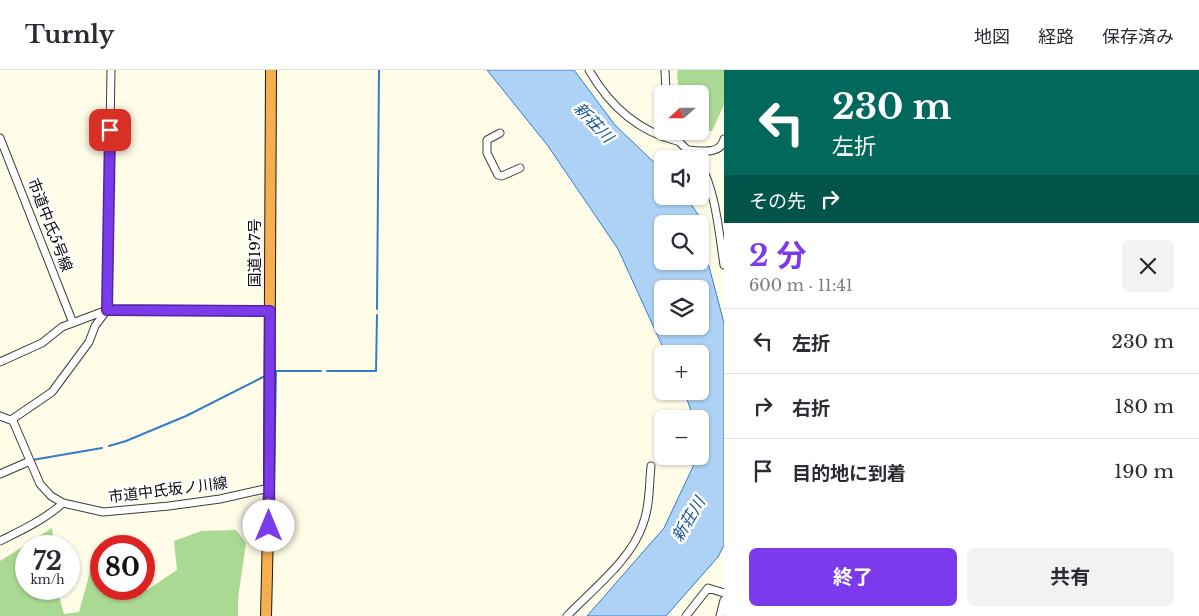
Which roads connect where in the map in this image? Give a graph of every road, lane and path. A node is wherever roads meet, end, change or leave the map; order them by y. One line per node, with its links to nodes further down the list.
1 (111, 70): 15 (street)
2 (271, 70): 16 (highway, 国道197号)
3 (589, 70): 9 (street)
4 (665, 70): 5 (street)
5 (666, 85)
6 (500, 133): 12 (street)
7 (0, 138): 17 (street, 市道中氏5号線)
8 (724, 138): 11 (street)
9 (677, 141): 10 (street)
10 (689, 150)
11 (709, 151)
12 (520, 168)
13 (709, 187): 14 (street)
14 (724, 265)
15 (107, 310): 16 (street); 17 (street); 20 (street)
16 (270, 311): 24 (highway, 国道197号)
17 (73, 323): 18 (street)
18 (0, 362)
19 (0, 416): 20 (street)
20 (11, 420): 21 (street, 市道中氏坂ノ川線)
21 (30, 461): 23 (street); 25 (street, 市道中氏坂ノ川線)
22 (651, 466): 30 (street)
23 (0, 474)
24 (269, 488): 25 (street, 市道中氏坂ノ川線); 29 (highway, 国道197号)
25 (63, 504): 26 (street)
26 (0, 541)
27 (724, 593): 31 (street)
28 (724, 600): 32 (street)
29 (266, 616)
30 (567, 616)
31 (686, 616)
32 (720, 616)

